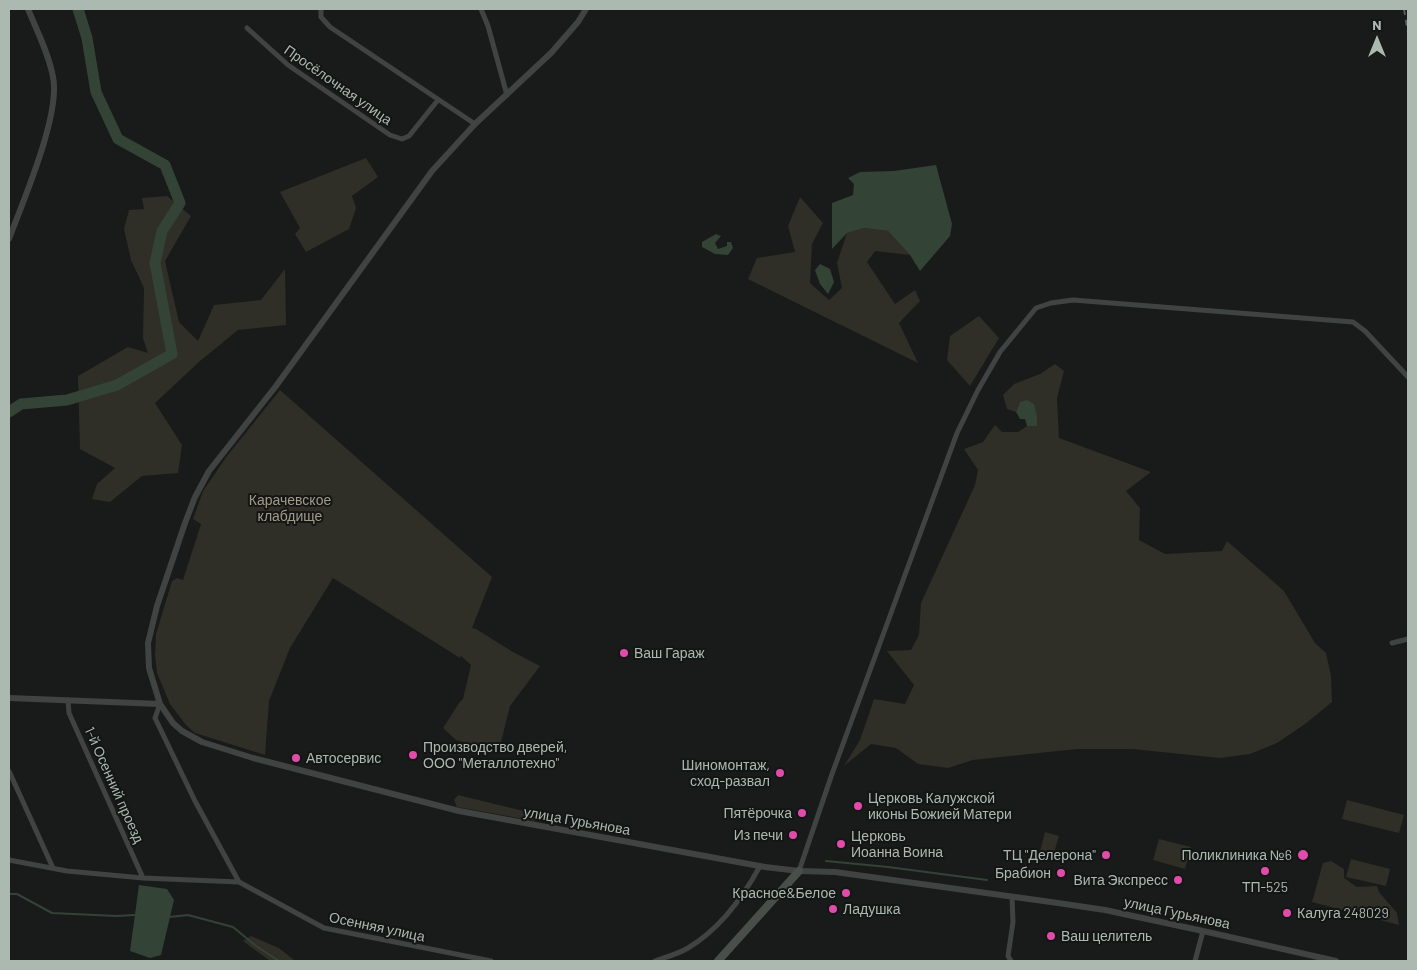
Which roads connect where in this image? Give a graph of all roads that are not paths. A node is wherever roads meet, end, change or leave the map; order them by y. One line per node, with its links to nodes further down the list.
1 (28, 9): 9 (street)
2 (321, 9): 7 (street)
3 (480, 9): 6 (street)
4 (586, 9): 6 (street, улица Гурьянова)
5 (246, 28): 7 (street, Просёлочная улица)
6 (508, 95): 8 (street, улица Гурьянова)
7 (438, 100): 8 (street)
8 (476, 124): 15 (street, улица Гурьянова)
9 (9, 238)
10 (1408, 377): 20 (street)
11 (1408, 639): 12 (street)
12 (1392, 643)
13 (9, 698): 14 (street)
14 (68, 700): 15 (street); 21 (street, 1-й Осенний проезд)
15 (160, 704): 18 (street, улица Гурьянова); 22 (street)
16 (9, 771): 19 (street)
17 (9, 860): 19 (street, Осенняя улица)
18 (760, 866): 20 (street, улица Гурьянова); 26 (street)
19 (53, 868): 21 (street, Осенняя улица)
20 (799, 871): 23 (street, улица Гурьянова); 27 (main road)
21 (143, 878): 22 (street, Осенняя улица)
22 (239, 882): 25 (street, Осенняя улица)
23 (1012, 897): 24 (street, улица Гурьянова); 28 (street)
24 (1203, 931): 29 (street); 30 (street, улица Гурьянова)
25 (491, 961)
26 (655, 961)
27 (718, 961)
28 (1011, 961)
29 (1195, 961)
30 (1336, 961)

